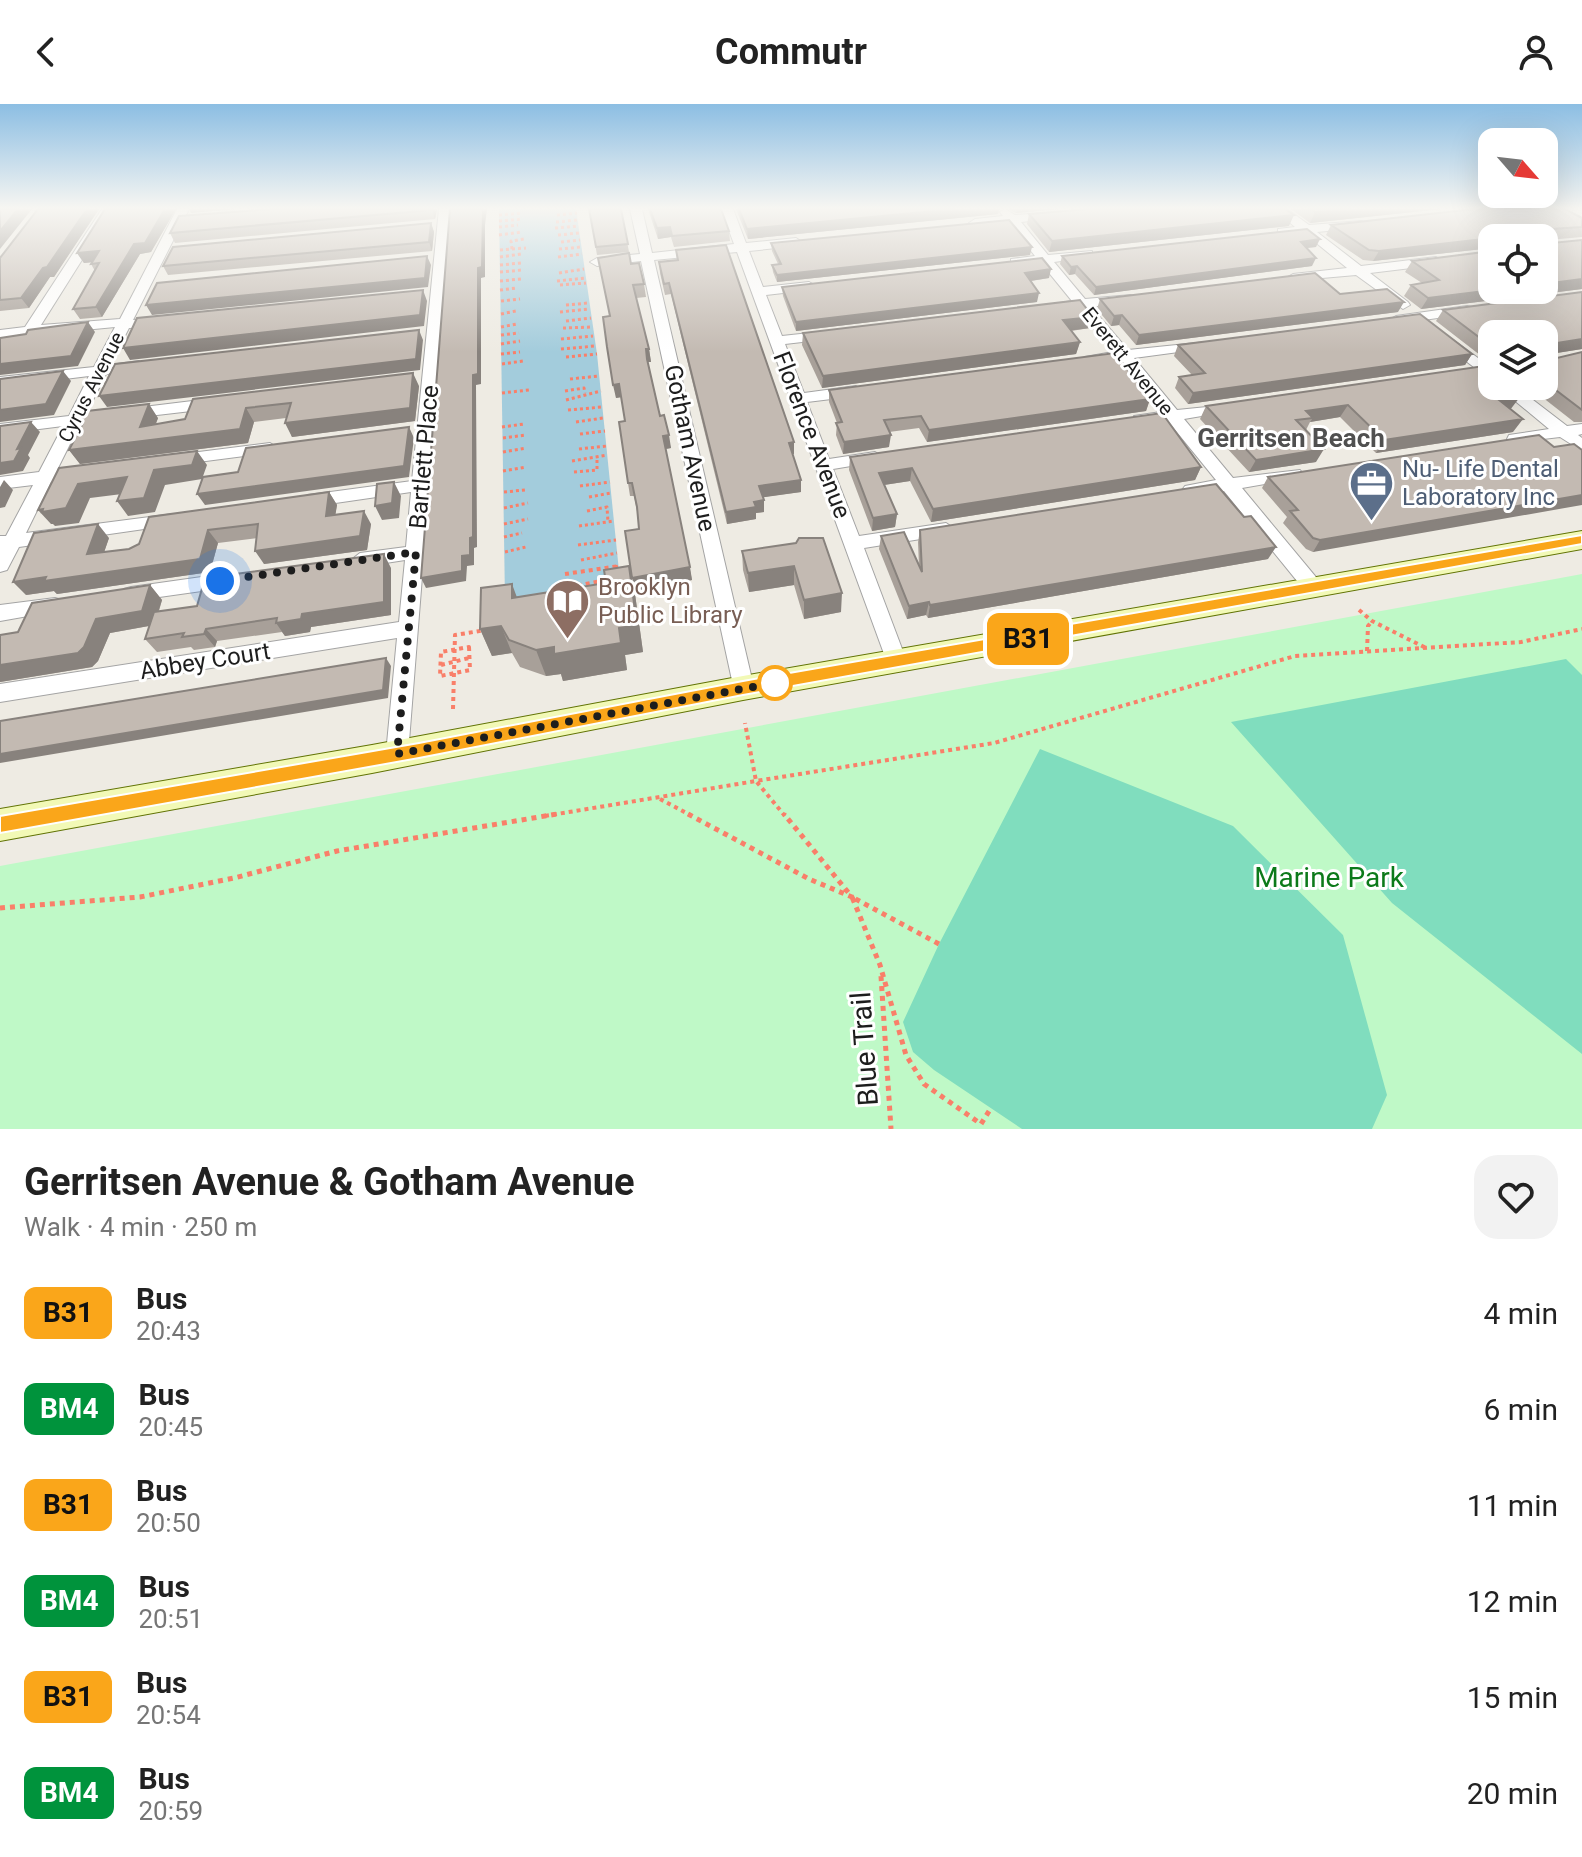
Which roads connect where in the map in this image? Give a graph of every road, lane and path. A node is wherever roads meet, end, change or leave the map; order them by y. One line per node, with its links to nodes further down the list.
1 (77, 257): 52 (street)
2 (159, 257): 46 (street, Cyrus Avenue)
3 (441, 257): 8 (street); 28 (street, Bartlett Place)
4 (647, 257): 14 (street); 190 (street, Gotham Avenue)
5 (745, 257): 27 (street, Florence Avenue)
6 (1066, 257): 9 (street)
7 (1342, 257): 16 (street)
8 (421, 259)
9 (1045, 259): 12 (street); 34 (street, Everett Avenue)
10 (1447, 259): 16 (street)
11 (521, 263): 13 (path)
12 (1004, 264)
13 (500, 265)
14 (591, 266): 18 (path)
15 (522, 270): 17 (path)
16 (1358, 270): 21 (street); 48 (street)
17 (500, 272)
18 (559, 273)
19 (586, 278): 23 (path)
20 (521, 279): 22 (path)
21 (1278, 280)
22 (500, 281)
23 (586, 283)
24 (817, 285): 27 (street)
25 (517, 288): 26 (path)
26 (500, 290)
27 (758, 292): 62 (street, Florence Avenue)
28 (439, 293): 29 (street); 53 (street, Bartlett Place)
29 (418, 295)
30 (1140, 297): 34 (street)
31 (520, 299): 32 (path)
32 (501, 301)
33 (588, 303): 35 (path)
34 (1081, 304): 36 (street); 70 (street, Everett Avenue)
35 (566, 305)
36 (1043, 308)
37 (589, 309): 40 (path)
38 (1477, 309): 48 (street)
39 (516, 311): 41 (path)
40 (560, 312)
41 (501, 314)
42 (591, 318): 44 (path)
43 (175, 321): 46 (street)
44 (566, 321)
45 (1386, 321): 48 (street)
46 (124, 324): 52 (street); 77 (street, Cyrus Avenue)
47 (517, 324): 49 (path)
48 (1429, 326): 74 (street)
49 (501, 327)
50 (592, 327): 51 (path)
51 (563, 328)
52 (30, 331): 56 (street)
53 (435, 332): 57 (street); 81 (street, Bartlett Place)
54 (519, 333): 58 (path)
55 (838, 333): 62 (street)
56 (0, 334)
57 (414, 335)
58 (501, 335)
59 (593, 336): 60 (path)
60 (561, 339)
61 (520, 341): 64 (path)
62 (777, 341): 91 (street, Florence Avenue)
63 (1215, 343): 70 (street)
64 (501, 344)
65 (595, 346): 66 (path)
66 (561, 349)
67 (520, 352): 68 (path)
68 (501, 354)
69 (597, 354): 71 (path)
70 (1123, 356): 73 (street); 98 (street, Everett Avenue)
71 (566, 357)
72 (523, 361): 76 (path)
73 (1081, 361)
74 (1478, 363)
75 (163, 364): 77 (street)
76 (502, 364)
77 (99, 371): 84 (street); 100 (street, Cyrus Avenue)
78 (1478, 372): 79 (street)
79 (1462, 373)
80 (599, 376): 82 (path)
81 (431, 377): 83 (street); 105 (street, Bartlett Place)
82 (570, 379)
83 (409, 380)
84 (0, 382)
85 (875, 388): 91 (street)
86 (529, 390): 89 (path)
87 (565, 391): 90 (path)
88 (601, 391): 90 (path)
89 (502, 393)
90 (585, 393): 92 (path)
91 (798, 398): 126 (street, Florence Avenue)
92 (566, 400)
93 (1523, 400): 110 (street)
94 (234, 401): 100 (street)
95 (1249, 404): 98 (street)
96 (602, 407): 97 (path)
97 (568, 410)
98 (1172, 415): 102 (street); 135 (street, Everett Avenue)
99 (603, 418): 101 (path)
100 (74, 420): 106 (street); 132 (street, Cyrus Avenue)
101 (576, 422)
102 (1115, 423)
103 (524, 424): 104 (path)
104 (502, 427)
105 (428, 428): 108 (street); 136 (street, Bartlett Place)
106 (0, 429)
107 (1582, 429): 110 (street)
108 (405, 431)
109 (605, 431): 111 (path)
110 (1563, 432): 114 (street); 116 (street)
111 (580, 434)
112 (526, 435): 113 (path)
113 (503, 438)
114 (1489, 443)
115 (607, 446): 119 (path)
116 (1582, 446)
117 (281, 447): 125 (street)
118 (526, 448): 120 (path)
119 (579, 449)
120 (503, 452)
121 (900, 454): 126 (street)
122 (607, 455): 123 (path)
123 (597, 457): 124 (path); 131 (path)
124 (572, 461)
125 (157, 463)
126 (823, 465): 159 (street, Florence Avenue)
127 (526, 467): 130 (path)
128 (1319, 470): 135 (street)
129 (95, 471): 132 (street)
130 (503, 471)
131 (574, 472)
132 (45, 477): 134 (street); 158 (street, Cyrus Avenue)
133 (610, 482): 137 (path)
134 (0, 483)
135 (1229, 484): 141 (street); 173 (street, Everett Avenue)
136 (422, 485): 143 (street); 162 (street, Bartlett Place)
137 (580, 486)
138 (525, 490): 139 (path)
139 (504, 492)
140 (611, 493): 142 (path)
141 (1170, 493)
142 (589, 497)
143 (292, 503)
144 (528, 503): 145 (path)
145 (504, 508)
146 (587, 511): 150 (path)
147 (185, 518): 158 (street)
148 (528, 519): 151 (path)
149 (614, 521): 150 (path)
150 (608, 522): 152 (path)
151 (504, 524)
152 (579, 526)
153 (958, 527): 159 (street)
154 (522, 533): 155 (path)
155 (504, 537)
156 (616, 540): 160 (path)
157 (1582, 540): 173 (main road)
158 (6, 542): 167 (street, Cyrus Avenue)
159 (853, 543): 187 (street, Florence Avenue)
160 (578, 545)
161 (526, 547): 163 (path)
162 (416, 552): 166 (street); 179 (street, Bartlett Place)
163 (505, 552)
164 (617, 553): 165 (path)
165 (581, 560)
166 (346, 563)
167 (0, 565)
168 (619, 566): 169 (path)
169 (565, 574)
170 (251, 576): 174 (street)
171 (620, 578): 172 (path)
172 (570, 587)
173 (1313, 587): 187 (main road)
174 (110, 597)
175 (79, 602): 177 (street)
176 (1359, 610): 178 (path)
177 (0, 613)
178 (1372, 621): 182 (path); 184 (path)
179 (410, 628): 191 (street, Abbey Court); 194 (street, Bartlett Place)
180 (492, 629): 183 (path)
181 (1582, 629): 182 (path)
182 (1427, 648): 184 (path)
183 (455, 650): 185 (path); 186 (path); 188 (path)
184 (1367, 651): 195 (path)
185 (469, 658): 186 (path); 189 (path)
186 (454, 661): 188 (path); 189 (path)
187 (897, 662): 190 (main road)
188 (441, 665): 189 (path)
189 (454, 673): 192 (path)
190 (743, 688): 194 (main road)
191 (0, 693)
192 (453, 709)
193 (745, 723): 195 (path)
194 (397, 754): 197 (main road)
195 (756, 781): 196 (path); 198 (path)
196 (660, 799): 198 (path); 199 (path)
197 (0, 825)
198 (852, 897): 200 (path); 201 (path)
199 (0, 908)
200 (939, 944)
201 (880, 965): 202 (path); 203 (path, Blue Trail)
202 (991, 1108)
203 (891, 1129)

